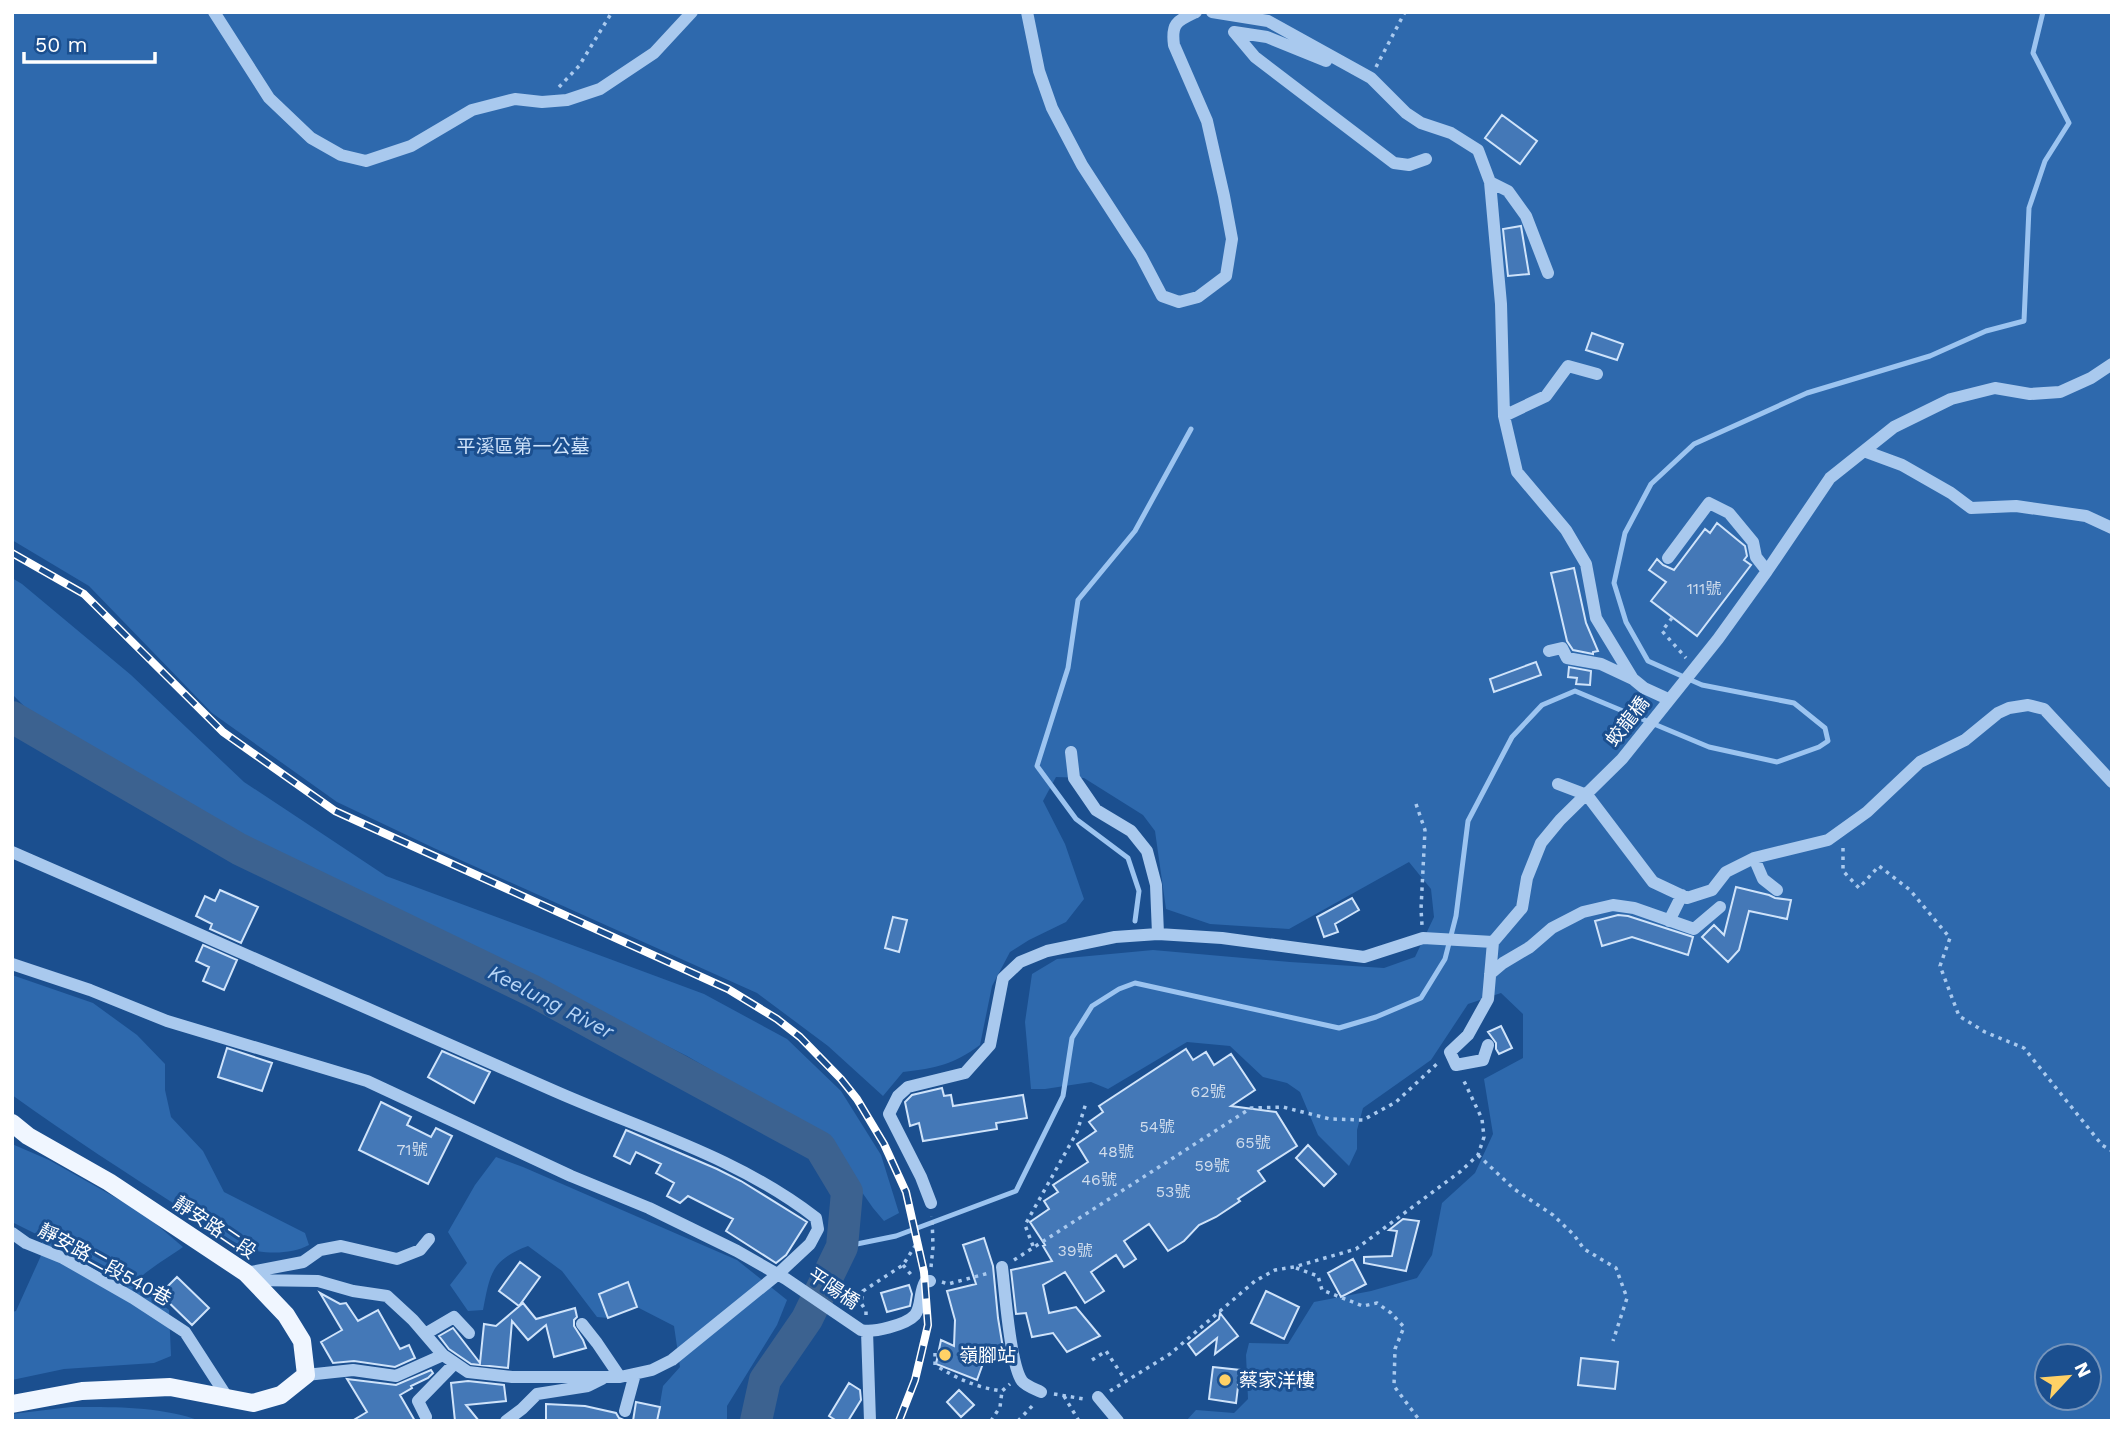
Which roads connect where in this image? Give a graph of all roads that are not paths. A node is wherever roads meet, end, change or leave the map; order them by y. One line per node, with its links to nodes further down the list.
1 (214, 12): 2 (street)
2 (692, 12)
3 (1027, 12): 4 (street)
4 (1196, 12)
5 (1212, 12): 6 (street)
6 (1343, 62): 7 (street); 8 (street)
7 (1426, 159)
8 (1490, 182): 9 (street); 12 (street)
9 (1548, 273)
10 (2112, 364): 13 (street, 蛟龍橋)
11 (1597, 374): 12 (street)
12 (1504, 416): 18 (street)
13 (1864, 451): 14 (street); 16 (street, 蛟龍橋)
14 (2112, 528)
15 (1668, 558): 16 (street)
16 (1767, 571): 19 (street, 蛟龍橋)
17 (1549, 651): 18 (street)
18 (1633, 679): 19 (street)
19 (1668, 699): 23 (street, 蛟龍橋)
20 (1071, 752): 30 (street)
21 (2112, 782): 25 (street)
22 (1558, 784): 23 (street)
23 (1587, 795): 27 (street); 31 (street, 蛟龍橋)
24 (12, 852): 43 (street)
25 (1754, 858): 26 (street); 27 (street)
26 (1777, 890)
27 (1682, 895): 29 (street)
28 (1720, 907): 29 (street)
29 (1669, 921): 33 (street)
30 (1158, 934): 31 (street); 38 (street)
31 (1493, 942): 33 (street)
32 (12, 964): 43 (street, 平陽橋)
33 (1490, 974): 34 (street)
34 (1488, 1045)
35 (12, 1123): 37 (main road, 靜安路二段)
36 (12, 1134): 37 (street)
37 (42, 1144): 42 (main road, 靜安路二段)
38 (931, 1203)
39 (12, 1233): 56 (street, 靜安路二段540巷)
40 (429, 1238): 42 (street)
41 (1002, 1267): 55 (street)
42 (250, 1276): 48 (street); 52 (main road, 靜安路二段)
43 (782, 1277): 46 (street, 平陽橋); 51 (street)
44 (930, 1278): 46 (street)
45 (582, 1324): 53 (street)
46 (864, 1331): 62 (street)
47 (469, 1333): 48 (street)
48 (425, 1334): 49 (street)
49 (443, 1355): 50 (street); 52 (street)
50 (455, 1363): 54 (street); 60 (street)
51 (635, 1374): 53 (street); 59 (street)
52 (306, 1375): 56 (main road)
53 (620, 1377): 54 (street)
54 (604, 1378): 61 (street)
55 (1041, 1392)
56 (227, 1397): 58 (main road)
57 (1098, 1397): 63 (street)
58 (12, 1404)
59 (625, 1411)
60 (426, 1417)
61 (506, 1421)
62 (870, 1421)
63 (1118, 1421)

